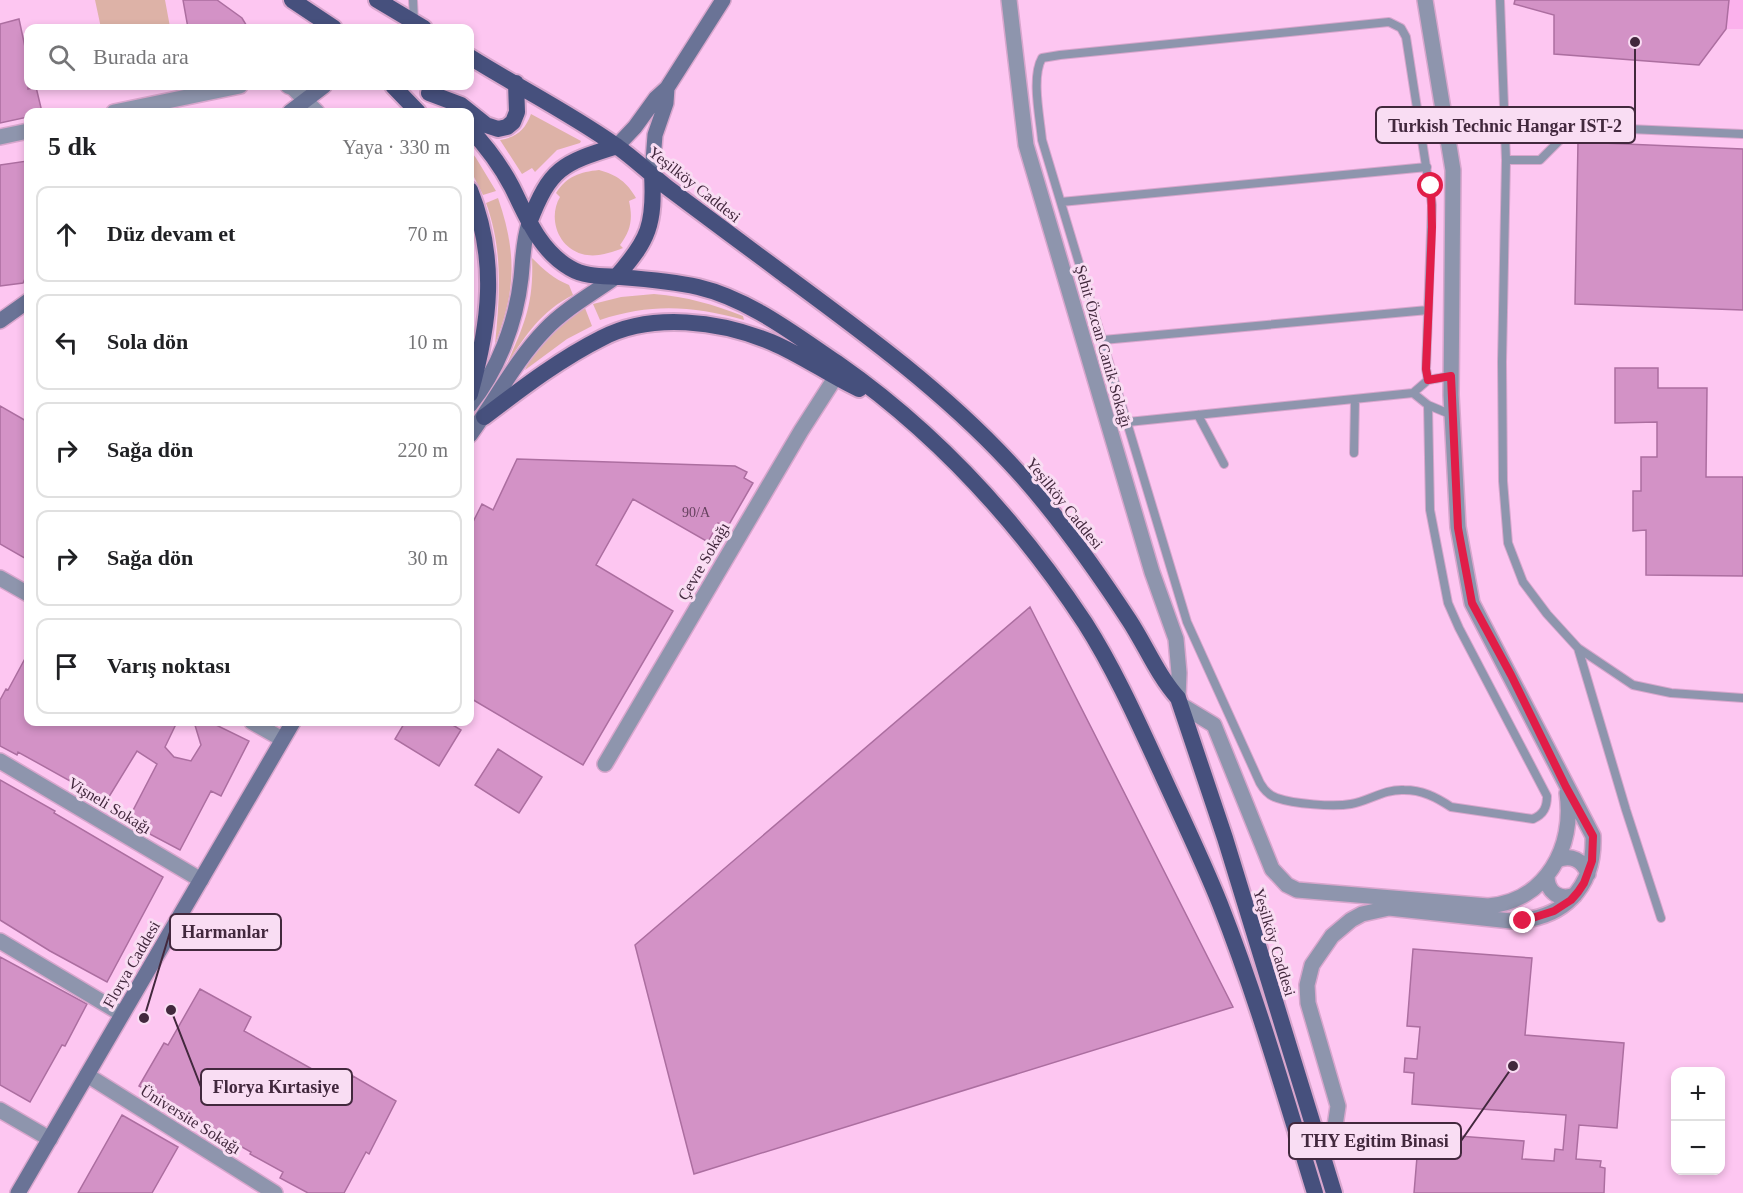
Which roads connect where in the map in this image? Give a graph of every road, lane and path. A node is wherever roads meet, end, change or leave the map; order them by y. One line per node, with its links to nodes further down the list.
1 (292, 0): 8 (highway)
2 (377, 0): 9 (highway)
3 (413, 0): 10 (lane)
4 (723, 0): 13 (main road)
5 (1009, 0): 62 (street, Şehit Özcan Canik Sokağı)
6 (1425, 0): 42 (street)
7 (1500, 0): 31 (lane)
8 (315, 21)
9 (417, 24)
10 (419, 24)
11 (474, 59): 12 (highway, Yeşilköy Caddesi)
12 (516, 83): 25 (highway); 30 (highway, Yeşilköy Caddesi)
13 (667, 88): 30 (main road); 33 (main road)
14 (221, 90): 21 (street)
15 (295, 90): 20 (street)
16 (322, 90): 20 (main road)
17 (397, 90): 22 (highway)
18 (425, 90): 23 (highway)
19 (426, 90): 24 (highway)
20 (311, 107)
21 (133, 108)
22 (413, 108)
23 (448, 108)
24 (465, 108)
25 (474, 115)
26 (24, 132): 29 (street)
27 (474, 134): 36 (highway)
28 (1743, 134): 31 (lane)
29 (0, 137)
30 (617, 146): 33 (highway, Yeşilköy Caddesi); 36 (highway)
31 (1506, 160): 60 (lane)
32 (1427, 167): 35 (lane); 35 (lane); 39 (lane)
33 (652, 174): 37 (highway); 62 (highway, Yeşilköy Caddesi)
34 (474, 202): 44 (highway)
35 (1061, 202): 41 (lane)
36 (529, 223): 37 (highway); 47 (main road)
37 (616, 277): 49 (highway); 53 (main road)
38 (24, 304): 40 (main road)
39 (1428, 310): 41 (lane); 45 (lane)
40 (0, 321)
41 (1103, 340): 54 (lane)
42 (1451, 376): 45 (lane); 52 (street)
43 (835, 378): 49 (highway); 53 (highway); 67 (street, Çevre Sokağı)
44 (474, 379)
45 (1428, 380): 46 (lane)
46 (1413, 393): 48 (lane); 50 (lane)
47 (474, 398)
48 (1355, 399): 51 (lane); 56 (lane)
49 (893, 405): 83 (highway)
50 (1428, 405): 52 (lane); 54 (lane)
51 (1198, 415): 54 (lane); 57 (lane)
52 (1452, 415): 68 (street)
53 (484, 417): 55 (main road)
54 (1128, 422)
55 (474, 430)
56 (1354, 453)
57 (1224, 464)
58 (0, 578): 59 (street)
59 (24, 592)
60 (1578, 648): 61 (lane); 74 (lane)
61 (1743, 698)
62 (1180, 701): 71 (street); 80 (highway, Yeşilköy Caddesi)
63 (259, 726): 65 (street)
64 (290, 726): 65 (main road, Florya Caddesi)
65 (282, 739): 72 (main road, Florya Caddesi)
66 (0, 761): 72 (street, Vişneli Sokağı)
67 (605, 764)
68 (1566, 787): 69 (street); 70 (street)
69 (1557, 860): 70 (street); 71 (street)
70 (1588, 874): 73 (street)
71 (1547, 876): 73 (street)
72 (201, 880): 76 (main road, Florya Caddesi)
73 (1575, 895): 80 (street)
74 (1661, 918)
75 (0, 940): 76 (street)
76 (122, 1014): 77 (main road, Florya Caddesi)
77 (87, 1075): 79 (main road, Florya Caddesi); 82 (street, Üniversite Sokağı)
78 (0, 1110): 79 (street)
79 (50, 1139): 81 (main road, Florya Caddesi)
80 (1322, 1154): 84 (highway, Yeşilköy Caddesi)
81 (18, 1193)
82 (275, 1193)
83 (1315, 1193)
84 (1334, 1193)

